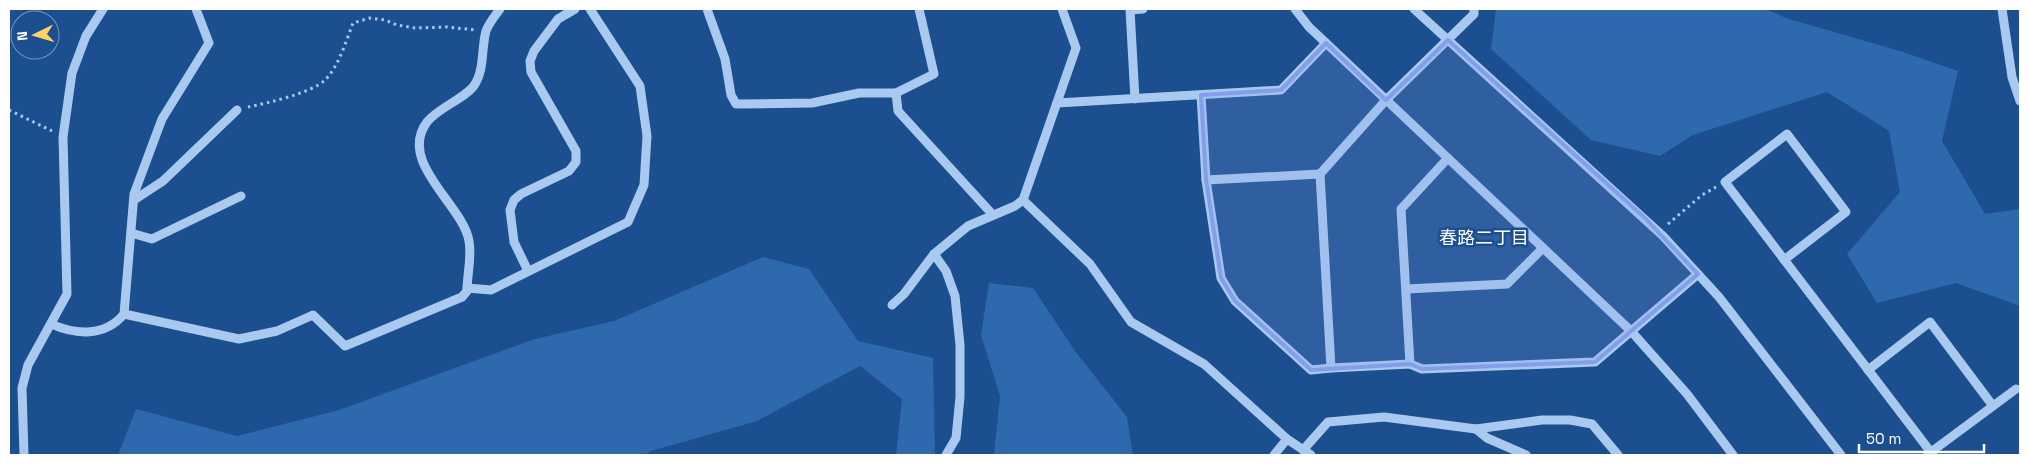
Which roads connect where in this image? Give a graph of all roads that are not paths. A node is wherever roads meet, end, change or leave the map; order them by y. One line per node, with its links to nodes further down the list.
1 (103, 9): 40 (street)
2 (196, 9): 27 (street)
3 (500, 9): 36 (street)
4 (575, 9): 34 (street)
5 (590, 9): 34 (street)
6 (707, 9): 16 (street)
7 (919, 9): 16 (street)
8 (1062, 9): 21 (street)
9 (1143, 9): 18 (street)
10 (1295, 9): 15 (street)
11 (1414, 9): 14 (street)
12 (1474, 9): 14 (street)
13 (2002, 9): 20 (street)
14 (1448, 40): 19 (street); 35 (street)
15 (1326, 43): 17 (street); 19 (street)
16 (896, 93): 29 (street)
17 (1201, 95): 18 (street); 25 (street)
18 (1135, 99): 21 (street)
19 (1386, 100): 23 (street); 24 (street)
20 (2020, 101)
21 (1057, 103): 28 (street)
22 (237, 110): 27 (street)
23 (1448, 158): 31 (street); 37 (street)
24 (1320, 174): 25 (street); 43 (street)
25 (1206, 180): 43 (street)
26 (241, 196): 30 (street)
27 (134, 200): 30 (street)
28 (1023, 200): 29 (street); 48 (street)
29 (993, 215): 32 (street)
30 (131, 233): 39 (street)
31 (1543, 248): 37 (street); 41 (street)
32 (934, 254): 38 (street); 52 (street)
33 (1784, 260): 33 (street); 44 (street)
34 (528, 271): 36 (street)
35 (1698, 274): 41 (street); 58 (street)
36 (467, 288): 39 (street)
37 (1406, 289): 42 (street)
38 (892, 305)
39 (124, 314): 40 (street)
40 (51, 324): 51 (street)
41 (1631, 331): 42 (street); 57 (street)
42 (1410, 364): 43 (street)
43 (1331, 368)
44 (1868, 370): 46 (street); 50 (street)
45 (2016, 389): 46 (street)
46 (1993, 406): 50 (street)
47 (1476, 429): 49 (street); 55 (street); 56 (street)
48 (1287, 439): 49 (street); 53 (street)
49 (1303, 450): 54 (street)
50 (1930, 454)
51 (24, 455)
52 (946, 455)
53 (1274, 455)
54 (1311, 455)
55 (1526, 455)
56 (1618, 455)
57 (1733, 455)
58 (1841, 455)

